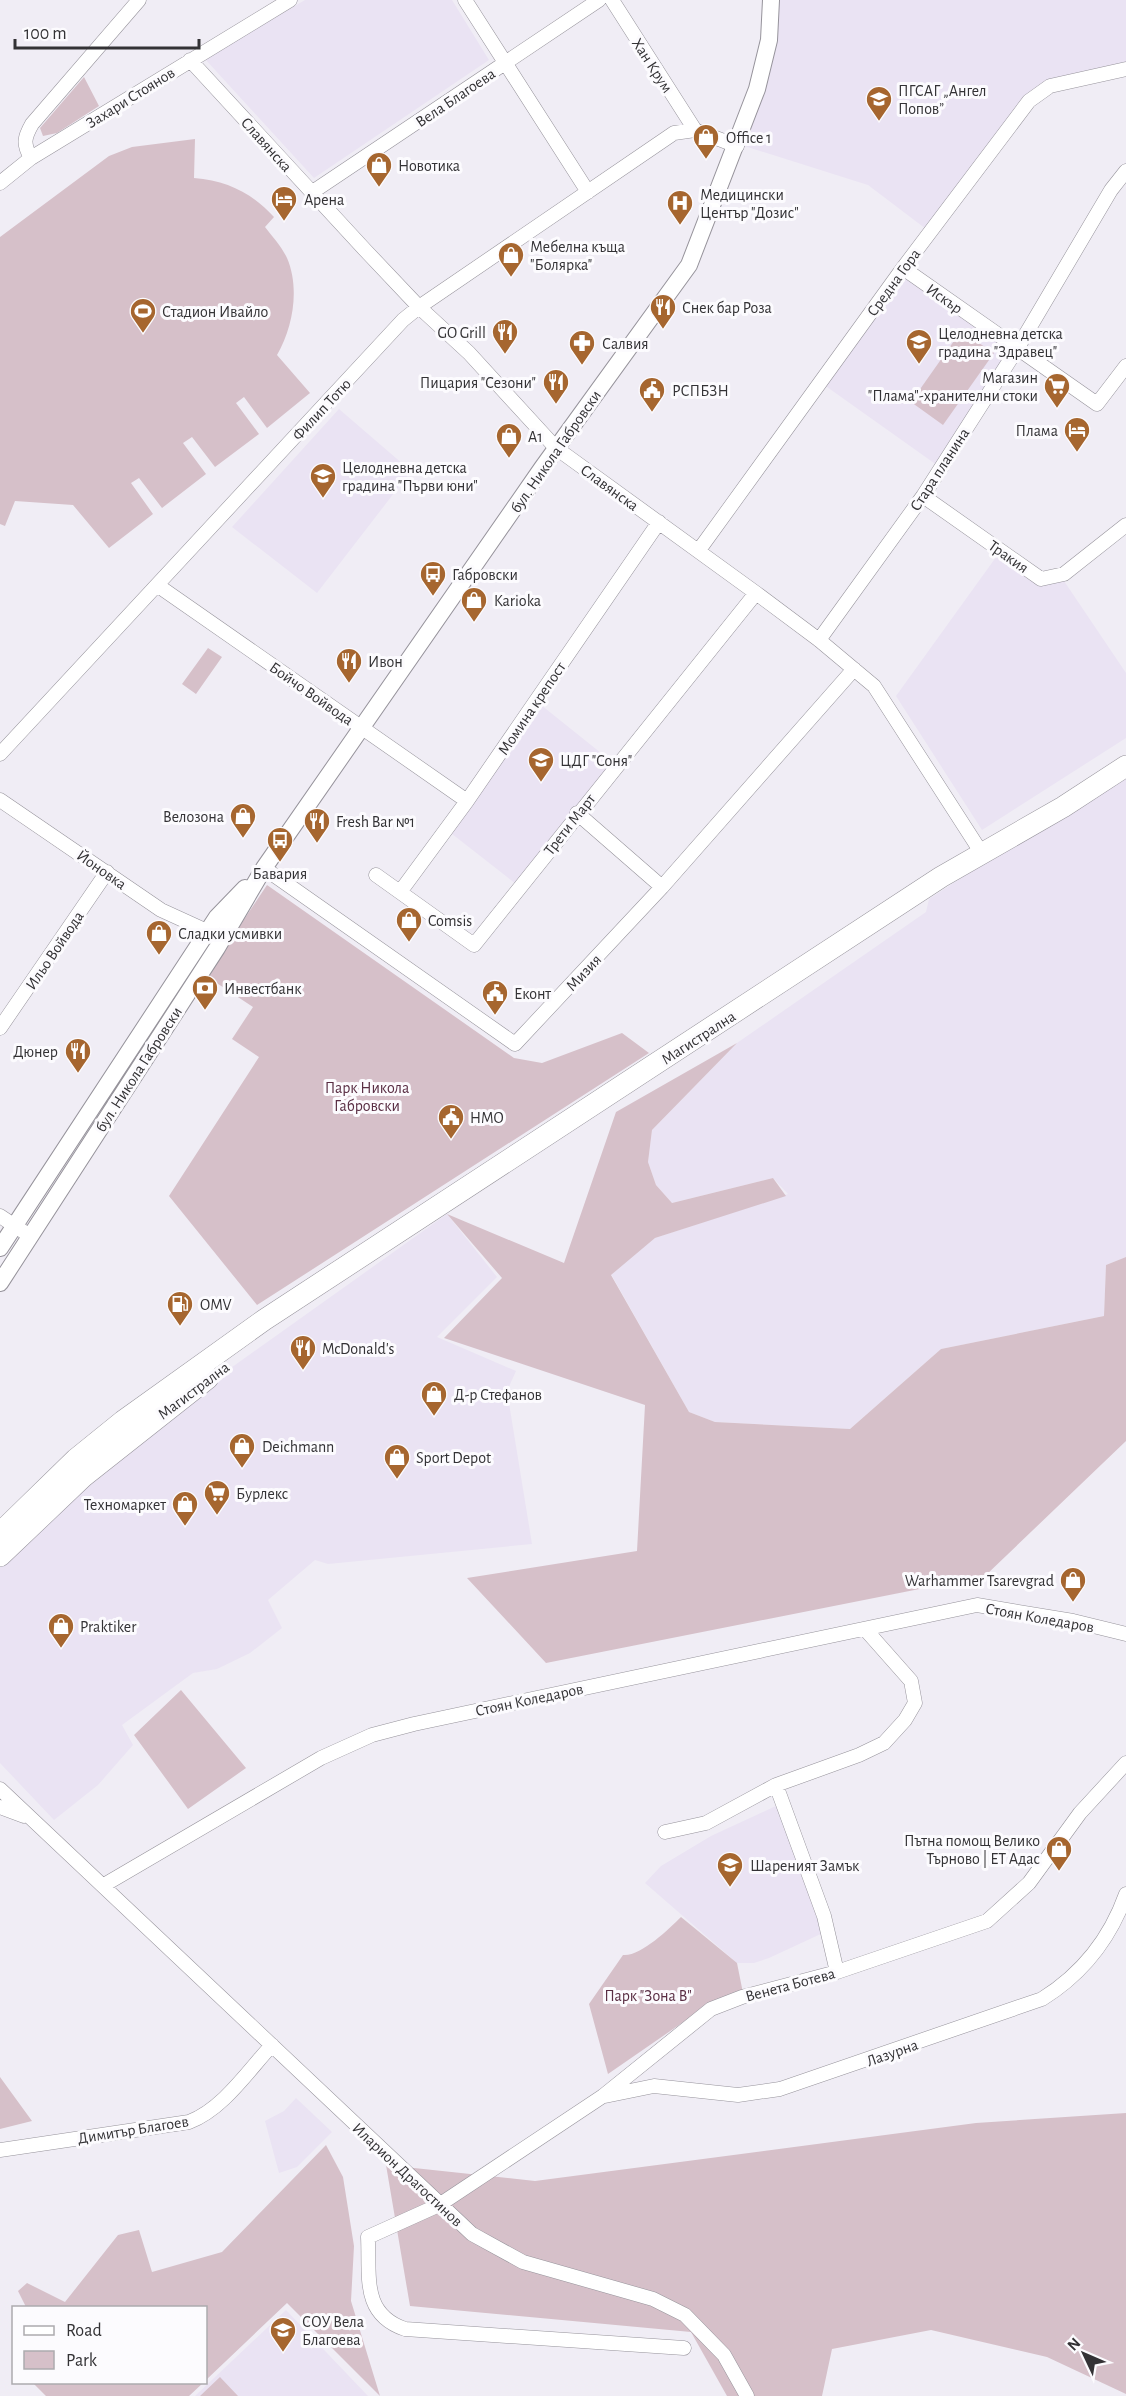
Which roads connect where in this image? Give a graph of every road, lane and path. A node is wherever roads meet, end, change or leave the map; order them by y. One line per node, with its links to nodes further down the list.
1 (139, 0): 12 (street)
2 (290, 0): 7 (street, Захари Стоянов)
3 (465, 0): 8 (street)
4 (599, 0): 8 (street, Вела Благоева)
5 (612, 0): 10 (street, Хан Крум)
6 (771, 0): 11 (street, бул. Никола Габровски)
7 (190, 60): 12 (street, Захари Стоянов); 16 (street, Славянска)
8 (506, 63): 15 (street); 16 (street, Вела Благоева)
9 (1126, 69): 17 (street, Средна Гора)
10 (695, 130): 11 (street); 15 (street, Филип Тотю)
11 (737, 146): 21 (street, бул. Никола Габровски)
12 (31, 158): 14 (street, Захари Стоянов)
13 (1126, 171): 19 (street, Стара планина)
14 (0, 183)
15 (588, 192): 18 (street, Филип Тотю)
16 (311, 193): 18 (street, Славянска)
17 (903, 268): 19 (street, Искър); 25 (street, Средна Гора)
18 (419, 307): 21 (street, Славянска); 26 (street, Филип Тотю)
19 (1017, 349): 20 (street, Искър); 22 (street, Стара планина)
20 (1126, 366)
21 (556, 448): 23 (street, Славянска); 30 (street, бул. Никола Габровски)
22 (923, 496): 24 (street, Тракия); 28 (street, Стара планина)
23 (658, 522): 25 (street, Славянска); 35 (street, Момина крепост)
24 (1126, 525)
25 (699, 550): 27 (street, Славянска)
26 (157, 585): 30 (street, Бойчо Войвода); 32 (street, Филип Тотю)
27 (756, 593): 28 (street, Славянска); 36 (street, Трети Март)
28 (819, 640): 29 (street, Славянска)
29 (854, 669): 38 (street, Славянска); 42 (street, Мизия)
30 (362, 727): 35 (street, Бойчо Войвода); 39 (street, бул. Никола Габровски)
31 (1126, 750): 37 (main road, Магистрална)
32 (0, 754)
33 (1126, 766): 37 (main road, Магистрална)
34 (0, 800): 40 (street, Йоновка)
35 (467, 801): 43 (street, Момина крепост)
36 (577, 813): 42 (street); 43 (street, Трети Март)
37 (1003, 840): 38 (main road, Магистрална)
38 (981, 852): 49 (main road, Магистрална)
39 (264, 868): 42 (street, Мизия); 44 (street, бул. Никола Габровски); 48 (street, бул. Никола Габровски)
40 (107, 872): 44 (street, Йоновка); 45 (street, Ильо Войвода)
41 (376, 875): 43 (street)
42 (662, 887)
43 (400, 892)
44 (207, 931): 47 (street, бул. Никола Габровски)
45 (0, 1028)
46 (0, 1216): 47 (street)
47 (15, 1226): 48 (street); 50 (street, бул. Никола Габровски)
48 (30, 1236): 51 (street, бул. Никола Габровски)
49 (395, 1236): 53 (main road, Магистрална); 54 (main road, Магистрална)
50 (0, 1248)
51 (5, 1265): 52 (street, бул. Никола Габровски)
52 (0, 1283)
53 (0, 1533)
54 (0, 1556)
55 (865, 1629): 56 (street, Стоян Коледаров); 58 (street); 63 (street, Стоян Коледаров)
56 (1126, 1634)
57 (1126, 1763): 65 (street, Венета Ботева)
58 (776, 1785): 62 (street); 65 (street)
59 (0, 1789): 61 (street)
60 (0, 1807): 61 (street)
61 (32, 1819): 63 (street)
62 (665, 1833)
63 (104, 1885): 66 (street, Иларион Драгостинов)
64 (1126, 1894): 67 (street, Лазурна)
65 (837, 1971): 67 (street, Венета Ботева)
66 (272, 2045): 68 (street, Димитър Благоев); 69 (street, Иларион Драгостинов)
67 (603, 2096): 69 (street, Венета Ботева)
68 (0, 2150)
69 (439, 2205): 70 (street, Венета Ботева); 71 (street, Иларион Драгостинов)
70 (684, 2348)
71 (747, 2396)

